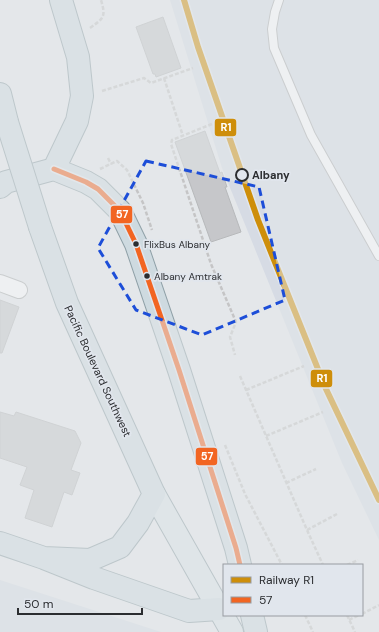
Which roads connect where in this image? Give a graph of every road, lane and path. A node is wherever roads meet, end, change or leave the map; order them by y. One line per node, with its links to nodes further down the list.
1 (61, 0): 13 (highway)
2 (101, 0): 4 (path)
3 (280, 0): 15 (lane)
4 (90, 28)
5 (193, 68): 6 (path)
6 (164, 78): 7 (path); 10 (path)
7 (102, 91)
8 (0, 94): 26 (highway, Pacific Boulevard Southwest, bridge)
9 (212, 124): 10 (path)
10 (183, 136): 18 (path)
11 (108, 158): 12 (path)
12 (111, 164)
13 (54, 169): 14 (highway); 32 (highway)
14 (2, 184)
15 (379, 256)
16 (0, 283): 17 (street)
17 (19, 290)
18 (235, 355)
19 (304, 366): 21 (path)
20 (240, 376): 21 (path)
21 (246, 390): 23 (path)
22 (323, 412): 23 (path)
23 (266, 436): 25 (path)
24 (316, 469): 25 (path)
25 (286, 483): 28 (path)
26 (154, 494): 30 (highway); 36 (main road, Pacific Boulevard Southwest)
27 (337, 514): 28 (path)
28 (307, 530): 33 (path)
29 (0, 543): 30 (highway)
30 (44, 558): 36 (highway)
31 (358, 560): 34 (path)
32 (240, 564)
33 (323, 564)
34 (349, 564)
35 (379, 605): 37 (path)
36 (219, 609): 43 (main road, Pacific Boulevard Southwest)
37 (363, 613)
38 (252, 616): 44 (highway)
39 (305, 616): 45 (path)
40 (347, 616): 42 (path)
41 (357, 616): 42 (path)
42 (349, 620): 46 (path)
43 (232, 632)
44 (256, 632)
45 (313, 632)
46 (355, 632)

